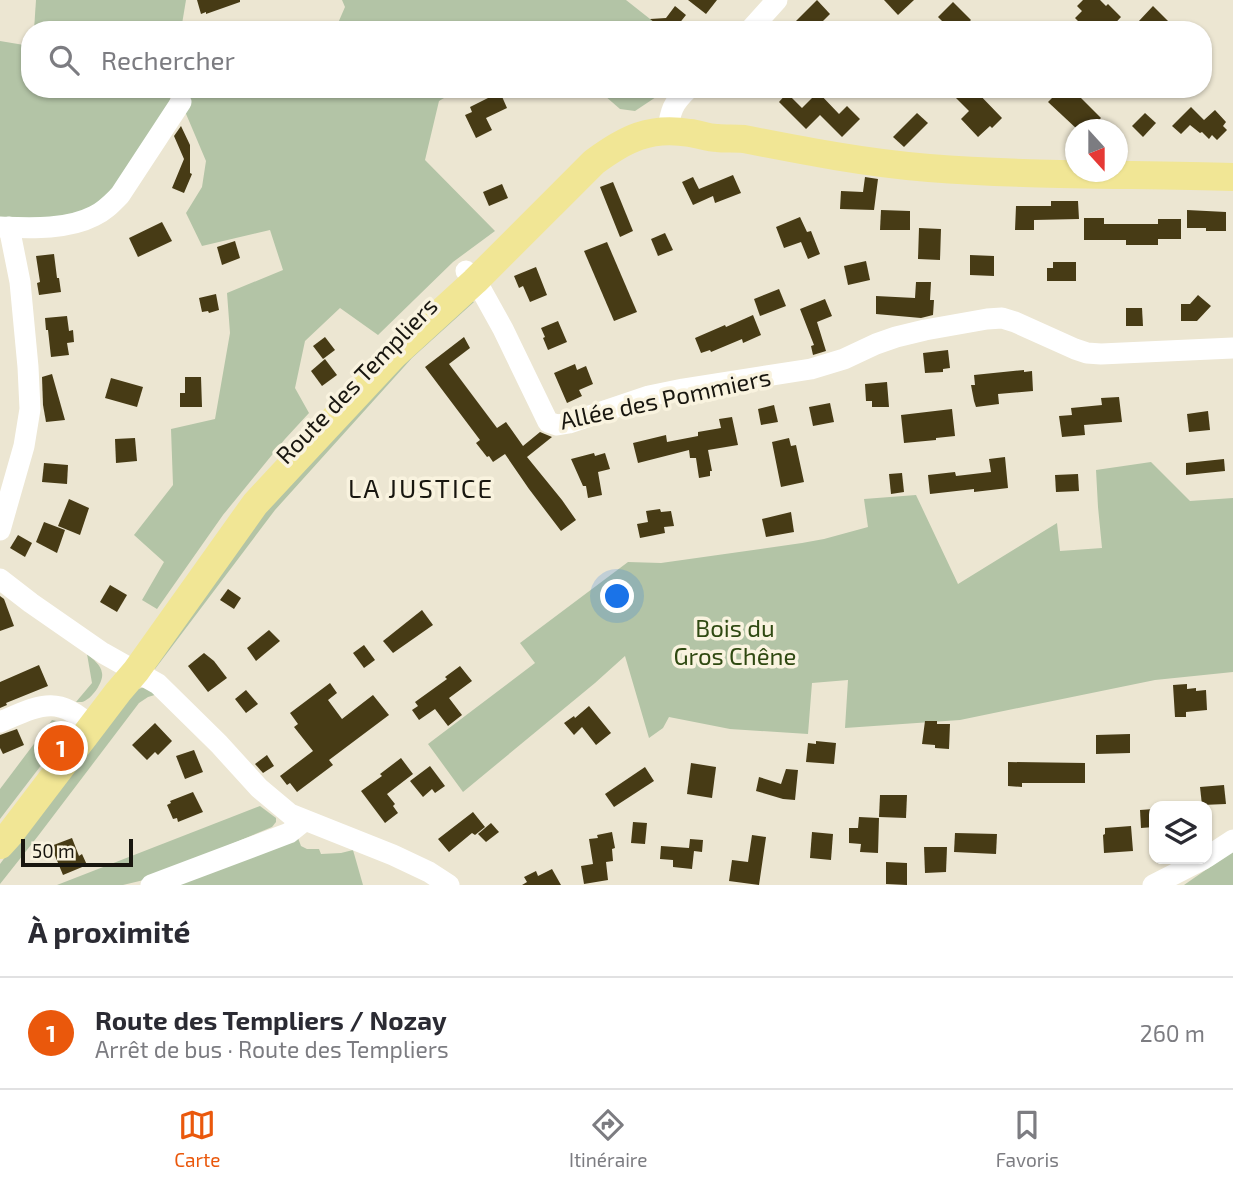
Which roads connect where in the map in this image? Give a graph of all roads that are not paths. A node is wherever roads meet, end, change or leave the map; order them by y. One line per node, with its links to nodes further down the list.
1 (777, 0): 2 (street)
2 (758, 21)
3 (679, 98): 5 (street)
4 (181, 102): 7 (street)
5 (668, 125): 6 (main road, Route des Templiers); 8 (main road, Route des Templiers)
6 (1233, 177)
7 (5, 227): 10 (street)
8 (470, 276): 9 (street, Allée des Pommiers); 12 (main road, Route des Templiers)
9 (1233, 348)
10 (0, 530)
11 (0, 579): 12 (street)
12 (130, 668): 14 (main road, Route des Templiers); 15 (street)
13 (0, 722): 14 (street)
14 (87, 722): 16 (main road, Route des Templiers); 18 (main road, Route des Templiers)
15 (304, 821): 21 (street); 22 (street)
16 (0, 825)
17 (1233, 840): 19 (street)
18 (0, 845)
19 (1212, 854)
20 (1193, 864): 23 (street)
21 (151, 885)
22 (449, 885)
23 (1153, 885)

